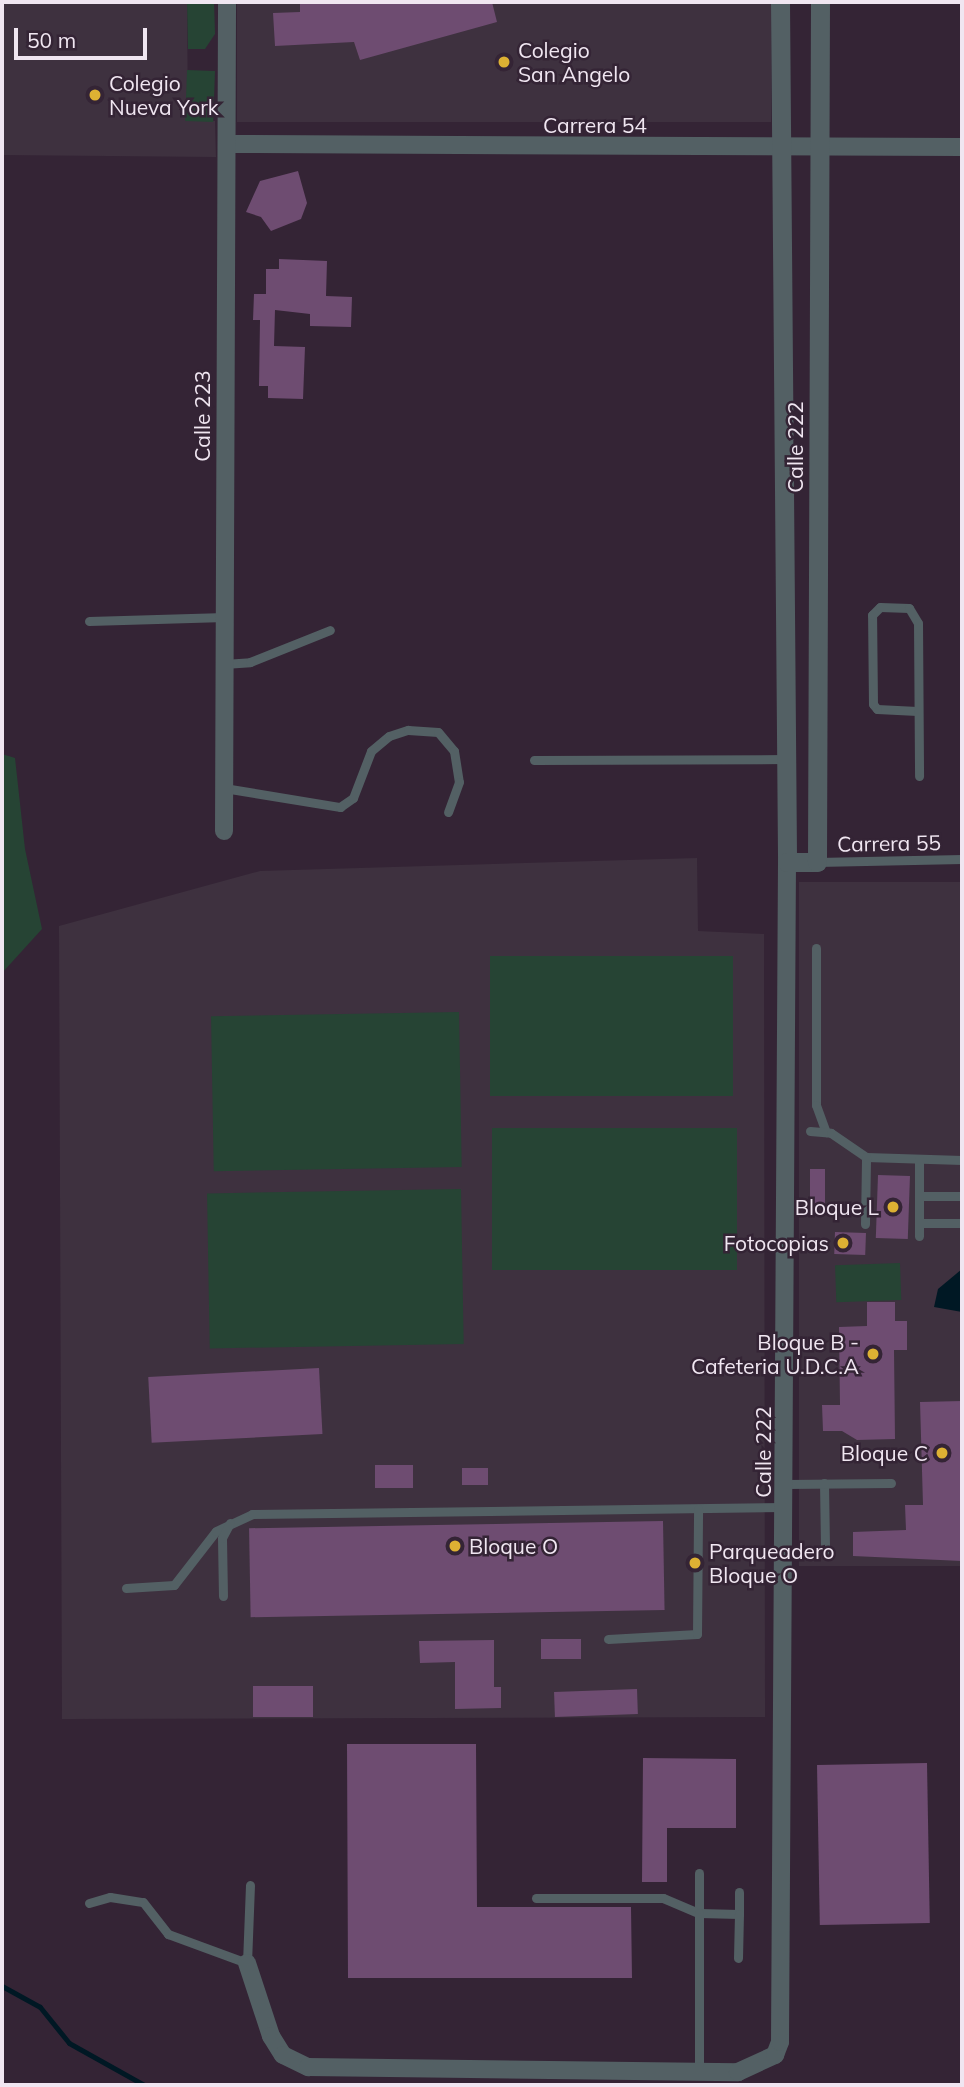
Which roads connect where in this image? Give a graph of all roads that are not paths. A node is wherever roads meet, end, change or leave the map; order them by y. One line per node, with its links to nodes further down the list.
1 (227, 2): 4 (street, Calle 223)
2 (780, 2): 6 (street, Calle 222)
3 (820, 2): 5 (street, Calle 222)
4 (227, 144): 6 (street, Carrera 54); 8 (street, Calle 223)
5 (820, 144): 6 (street, Carrera 54); 7 (street, Carrera 54); 21 (street, Calle 222)
6 (781, 145): 13 (street, Calle 222)
7 (962, 146)
8 (225, 617): 9 (lane); 11 (street, Calle 223)
9 (89, 621)
10 (330, 630): 11 (lane)
11 (224, 664): 16 (street, Calle 223)
12 (917, 711): 12 (lane); 15 (lane)
13 (785, 759): 14 (lane); 20 (street, Calle 222)
14 (534, 760)
15 (919, 776)
16 (224, 788): 17 (lane); 18 (street, Calle 223)
17 (448, 812)
18 (224, 831)
19 (962, 859): 21 (lane, Carrera 55)
20 (787, 862): 21 (street); 36 (street, Calle 222)
21 (817, 862)
22 (816, 948): 24 (lane)
23 (810, 1131): 24 (lane)
24 (827, 1132): 25 (lane)
25 (866, 1157): 26 (lane); 32 (lane)
26 (919, 1159): 27 (lane); 28 (lane)
27 (962, 1160)
28 (919, 1196): 29 (lane); 30 (lane)
29 (962, 1196)
30 (919, 1223): 31 (lane); 33 (lane)
31 (962, 1223)
32 (865, 1224)
33 (919, 1236)
34 (824, 1483): 35 (lane); 36 (lane); 40 (lane)
35 (891, 1483)
36 (786, 1484): 37 (street, Calle 222)
37 (786, 1507): 38 (lane); 53 (street, Calle 222)
38 (698, 1509): 39 (lane); 43 (lane)
39 (234, 1519): 41 (lane); 42 (lane)
40 (825, 1550)
41 (126, 1588)
42 (223, 1596)
43 (608, 1639)
44 (699, 1873): 49 (lane)
45 (250, 1885): 52 (lane)
46 (740, 1892): 50 (lane)
47 (536, 1898): 49 (lane)
48 (89, 1903): 52 (lane)
49 (699, 1913): 50 (lane); 53 (lane)
50 (739, 1914): 51 (lane)
51 (738, 1958)
52 (247, 1963): 53 (street)
53 (699, 2072)

